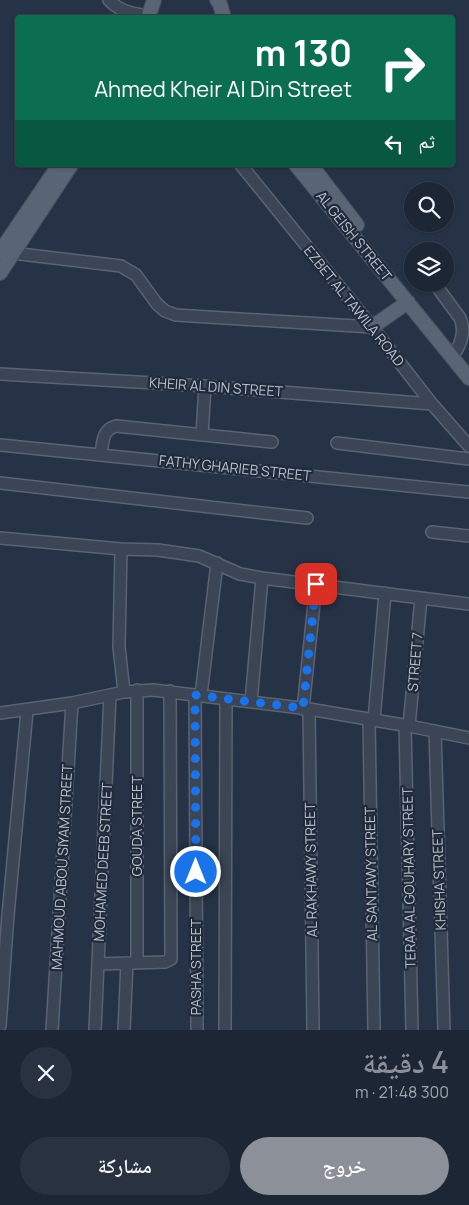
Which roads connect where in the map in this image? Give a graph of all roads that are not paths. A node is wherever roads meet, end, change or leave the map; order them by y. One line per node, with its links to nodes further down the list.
1 (108, 0): 4 (street)
2 (217, 0): 5 (main road)
3 (228, 0): 6 (main road)
4 (149, 9)
5 (223, 15)
6 (224, 15)
7 (58, 167): 12 (main road)
8 (70, 167): 12 (main road)
9 (243, 167): 16 (street, EZBET AL TAWILA ROAD)
10 (298, 167): 15 (main road, AL GEISH STREET)
11 (313, 167): 17 (main road, AL GEISH STREET)
12 (6, 252): 13 (main road); 16 (street)
13 (0, 273)
14 (441, 292): 17 (street)
15 (408, 302): 16 (main road); 17 (main road, AL GEISH STREET)
16 (372, 327): 22 (street, EZBET AL TAWILA ROAD)
17 (455, 354): 18 (main road, AL GEISH STREET); 20 (main road, AL GEISH STREET)
18 (469, 364)
19 (0, 374): 21 (street, KHEIR AL DIN STREET)
20 (469, 378)
21 (205, 386): 22 (street, KHEIR AL DIN STREET); 23 (street)
22 (432, 404): 27 (street, EZBET AL TAWILA ROAD)
23 (202, 434): 24 (street); 28 (street)
24 (272, 442)
25 (338, 443): 29 (street)
26 (0, 446): 28 (street, FATHY GHARIEB STREET)
27 (469, 446)
28 (100, 454): 31 (street, FATHY GHARIEB STREET)
29 (469, 459)
30 (0, 483): 32 (street)
31 (469, 492)
32 (308, 518)
33 (432, 532): 34 (street)
34 (469, 536)
35 (0, 538): 36 (street)
36 (121, 549): 37 (street); 45 (street)
37 (217, 563): 38 (street); 47 (street, PASHA STREET)
38 (262, 578): 39 (street); 49 (street)
39 (316, 584): 40 (street); 51 (street, AL RAKHAWY STREET)
40 (384, 593): 41 (street); 54 (street, AL SANTAWY STREET)
41 (420, 598): 42 (street); 55 (street, STREET 7)
42 (469, 604)
43 (137, 690): 44 (street); 45 (street); 58 (street, GOUDA STREET)
44 (170, 691): 47 (street); 58 (street)
45 (124, 692): 46 (street)
46 (110, 694): 50 (street); 59 (street, MOHAMED DEEB STREET)
47 (198, 695): 48 (street); 64 (street, PASHA STREET)
48 (226, 699): 49 (street); 65 (street)
49 (251, 702): 51 (street)
50 (72, 704): 52 (street); 61 (street, MAHMOUD ABOU SIYAM STREET)
51 (306, 709): 54 (street); 66 (street, AL RAKHAWY STREET)
52 (27, 711): 53 (street); 60 (street)
53 (0, 713)
54 (372, 719): 55 (street); 67 (street, AL SANTAWY STREET)
55 (407, 725): 56 (street); 68 (street, TERAA AL GOUHARY STREET)
56 (434, 731): 57 (street); 69 (street, KHISHA STREET)
57 (469, 738)
58 (132, 963): 59 (street); 63 (street, GOUDA STREET)
59 (98, 964): 62 (street, MOHAMED DEEB STREET)
60 (0, 1026)
61 (52, 1030)
62 (95, 1030)
63 (124, 1030)
64 (197, 1030)
65 (225, 1030)
66 (313, 1030)
67 (374, 1030)
68 (412, 1030)
69 (444, 1030)

